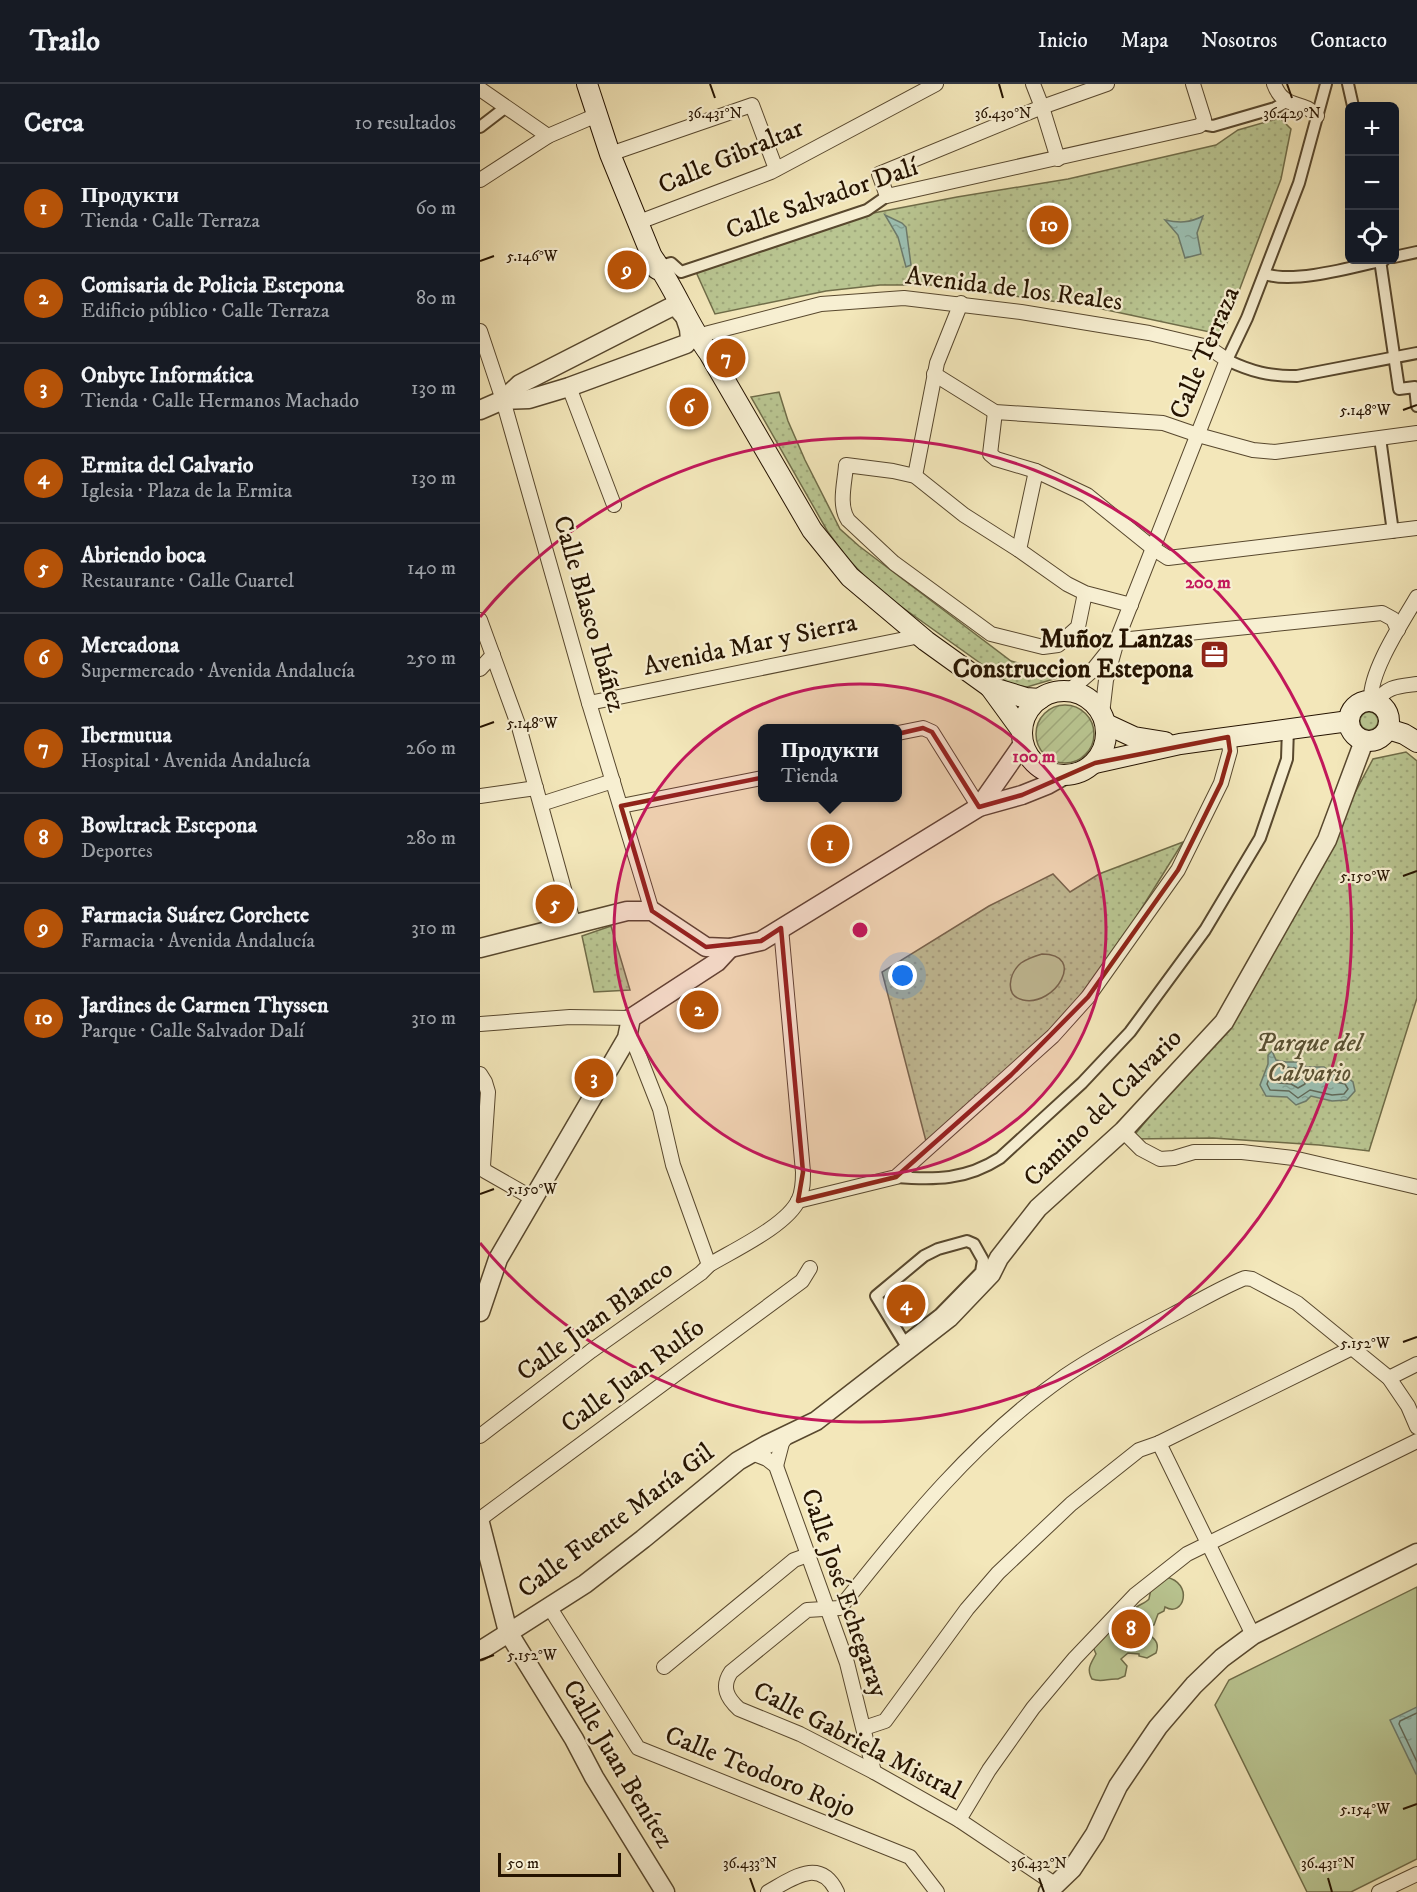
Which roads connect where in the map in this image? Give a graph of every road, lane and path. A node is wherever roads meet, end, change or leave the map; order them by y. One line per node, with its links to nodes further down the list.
1 (587, 84): 15 (main road)
2 (936, 84): 10 (street, Calle Gibraltar)
3 (1033, 84): 14 (street)
4 (1107, 84): 14 (street)
5 (1193, 84): 17 (street)
6 (1274, 84): 11 (street)
7 (1326, 84): 16 (street, Calle Terraza)
8 (1348, 84): 12 (street)
9 (480, 89): 13 (street)
10 (910, 90): 22 (street, Calle Gibraltar)
11 (1286, 102): 16 (street); 17 (street, Calle Salvador Dalí)
12 (1352, 102)
13 (506, 106): 18 (street); 19 (street)
14 (1042, 107): 21 (street); 24 (street)
15 (597, 115): 19 (street); 20 (main road)
16 (1317, 116): 31 (street, Calle Terraza)
17 (1202, 124): 21 (street, Calle Salvador Dalí)
18 (480, 127)
19 (548, 136): 23 (street)
20 (610, 154): 22 (street); 25 (main road)
21 (1058, 159): 24 (street, Calle Salvador Dalí)
22 (776, 169): 25 (street, Calle Gibraltar)
23 (480, 180)
24 (887, 196): 28 (street, Calle Salvador Dalí)
25 (639, 222): 28 (main road)
26 (1417, 252): 27 (street)
27 (1399, 256)
28 (656, 264): 33 (main road)
29 (1363, 264): 31 (street)
30 (1382, 264): 36 (street)
31 (1265, 274): 37 (street, Calle Terraza)
32 (961, 303): 33 (street, Avenida de los Reales); 37 (street, Avenida de los Reales); 38 (street)
33 (686, 325): 39 (street, Avenida de los Reales); 40 (street, Avenida de los Reales); 59 (main road)
34 (480, 331): 40 (street, Calle Blasco Ibáñez)
35 (1417, 353): 36 (street)
36 (1394, 358): 37 (street); 41 (street)
37 (1227, 360): 45 (street, Calle Terraza)
38 (934, 374): 43 (street); 48 (street)
39 (569, 387): 40 (street, Avenida de los Reales); 49 (street)
40 (503, 400): 42 (street, Avenida de los Reales); 68 (street, Calle Blasco Ibáñez)
41 (1417, 406)
42 (480, 410)
43 (995, 411): 45 (street); 47 (street)
44 (1417, 433): 46 (street)
45 (1198, 435): 46 (street); 52 (street, Calle Terraza)
46 (1380, 438): 51 (street)
47 (1036, 471): 52 (street); 53 (street)
48 (915, 476): 53 (street); 54 (street)
49 (614, 505)
50 (1417, 528): 51 (street)
51 (1393, 532): 52 (street)
52 (1154, 549): 56 (street, Calle Terraza)
53 (1019, 550): 54 (street)
54 (1085, 593): 56 (street)
55 (1417, 597): 58 (street)
56 (1131, 605): 60 (street, Calle Terraza)
57 (480, 620): 61 (street)
58 (1398, 630): 60 (street); 67 (street)
59 (920, 636): 64 (main road); 68 (street, Avenida Mar y Sierra)
60 (1118, 637): 65 (street, Calle Terraza); 69 (street, Calle Terraza)
61 (493, 655): 62 (street); 83 (street)
62 (480, 669)
63 (1417, 684): 67 (street)
64 (990, 687): 66 (main road); 75 (main road)
65 (1069, 691): 66 (main road); 69 (main road)
66 (1040, 699): 75 (main road)
67 (1374, 702): 70 (main road); 72 (main road)
68 (589, 703): 82 (street, Calle Blasco Ibáñez)
69 (1104, 719): 78 (main road); 79 (main road)
70 (1349, 721): 71 (main road); 76 (main road)
71 (1288, 728): 74 (main road); 98 (street)
72 (1388, 729): 76 (main road); 77 (main road)
73 (902, 732): 87 (street)
74 (1228, 737): 78 (main road); 98 (street)
75 (1023, 738): 80 (main road); 87 (street)
76 (1364, 741): 97 (street, Camino del Calvario)
77 (1417, 742)
78 (1180, 744): 79 (main road)
79 (1095, 763): 80 (main road)
80 (1063, 776): 87 (street)
81 (758, 779): 86 (street)
82 (613, 781): 85 (street); 86 (street, Calle Blasco Ibáñez)
83 (536, 788): 84 (street); 85 (street)
84 (480, 796)
85 (541, 804): 89 (street)
86 (621, 806): 88 (street, Calle Blasco Ibáñez)
87 (979, 807): 90 (street)
88 (652, 911): 89 (street); 92 (street)
89 (574, 925): 91 (street)
90 (781, 928): 92 (street); 101 (street)
91 (480, 948)
92 (730, 948): 93 (street)
93 (631, 1018): 94 (street); 95 (street)
94 (480, 1024)
95 (627, 1038): 100 (street); 102 (street)
96 (480, 1074): 100 (street)
97 (1123, 1131): 99 (street); 112 (street, Camino del Calvario)
98 (896, 1177): 101 (street)
99 (1417, 1187)
100 (534, 1199): 104 (street)
101 (798, 1201): 102 (street, Calle Juan Blanco)
102 (709, 1265): 111 (street, Calle Juan Blanco)
103 (810, 1268): 117 (street, Calle Juan Rulfo)
104 (483, 1295): 105 (street)
105 (480, 1312)
106 (904, 1342): 106 (street)
107 (1352, 1348): 109 (street); 114 (street); 122 (street, Calle Gabriela Mistral)
108 (1417, 1364): 109 (street)
109 (1389, 1378): 110 (street)
110 (1417, 1427)
111 (480, 1436)
112 (786, 1437): 115 (street, Calle Fuente María Gil); 116 (street, Calle José Echegaray)
113 (1417, 1441): 118 (street)
114 (1159, 1443): 118 (street); 127 (street)
115 (752, 1453): 116 (street, Calle José Echegaray); 121 (street, Calle Fuente María Gil)
116 (776, 1466): 120 (street, Calle José Echegaray)
117 (480, 1521): 123 (street, Calle Juan Benítez)
118 (1208, 1544): 124 (street); 129 (street)
119 (1417, 1553): 124 (street)
120 (808, 1555): 122 (street, Calle José Echegaray); 126 (street)
121 (550, 1608): 123 (street, Calle Fuente María Gil); 135 (street, Calle Teodoro Rojo)
122 (826, 1608): 127 (street, Calle José Echegaray); 128 (street, Calle Gabriela Mistral)
123 (508, 1632): 125 (street, Calle Fuente María Gil); 132 (street, Calle Juan Benítez)
124 (1253, 1635): 131 (street)
125 (480, 1651)
126 (664, 1667)
127 (864, 1728): 128 (street, Calle José Echegaray)
128 (874, 1772): 129 (street, Calle Gabriela Mistral)
129 (959, 1820): 131 (street, Calle Gabriela Mistral)
130 (1417, 1874): 136 (street)
131 (1052, 1889)
132 (665, 1892)
133 (768, 1892): 134 (street)
134 (837, 1892)
135 (938, 1892)
136 (1379, 1892)

